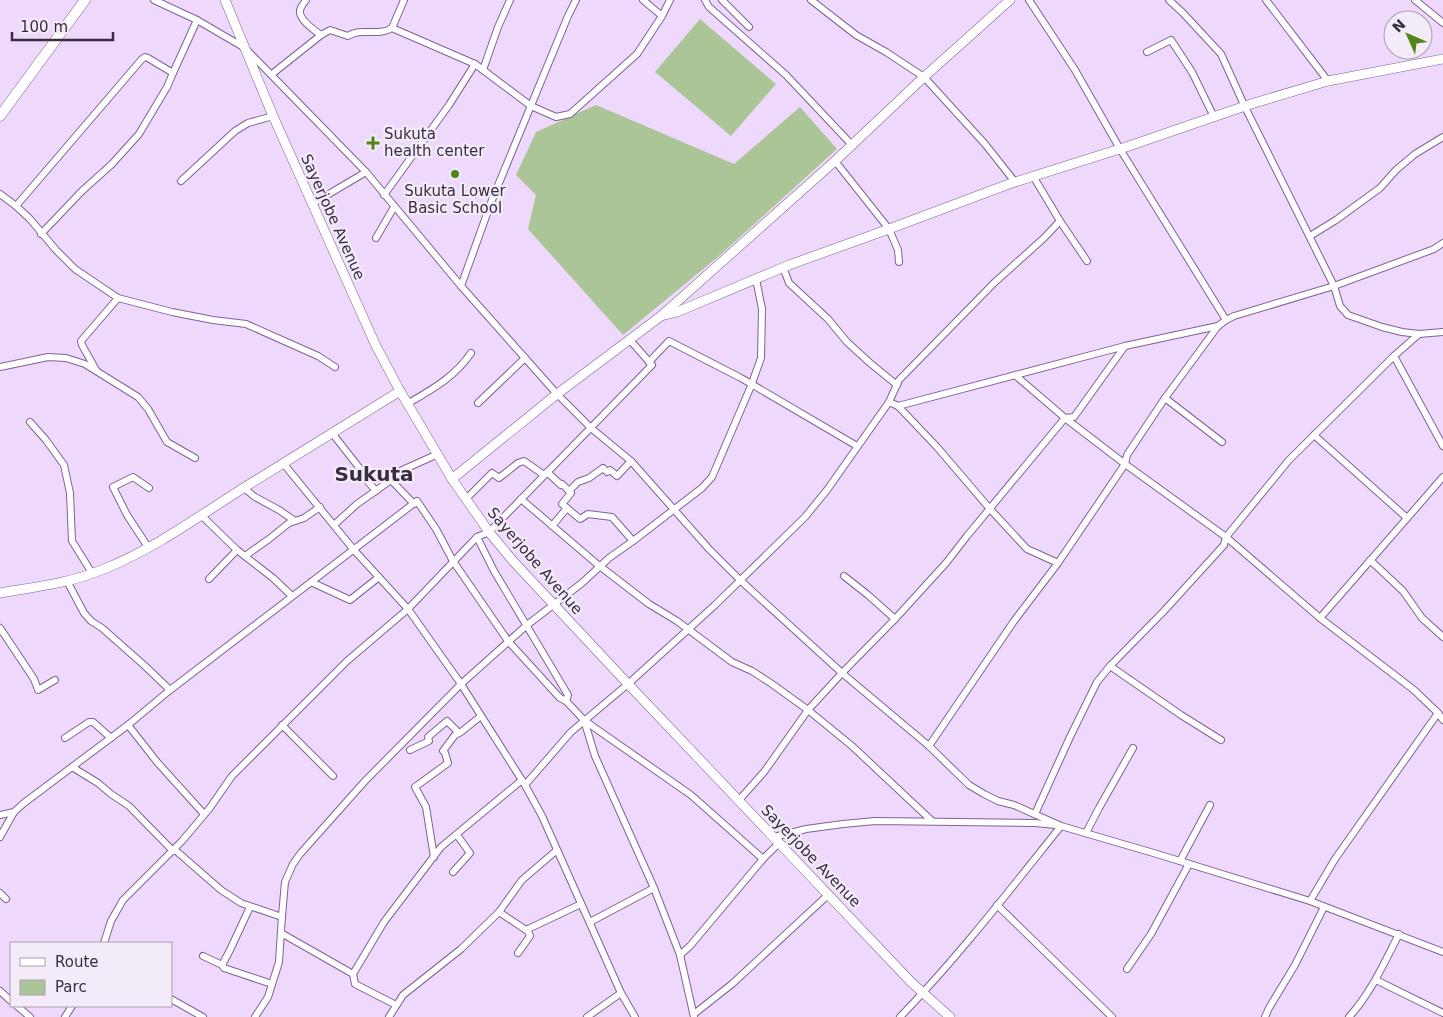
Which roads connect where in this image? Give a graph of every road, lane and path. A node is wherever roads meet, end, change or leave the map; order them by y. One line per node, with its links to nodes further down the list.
1 (85, 0): 35 (main road)
2 (154, 0): 19 (street)
3 (225, 0): 24 (street, Sayerjobe Avenue)
4 (306, 0): 23 (street)
5 (404, 0): 22 (street)
6 (510, 0): 28 (street)
7 (576, 0): 33 (street)
8 (643, 0): 18 (street)
9 (670, 0): 18 (street)
10 (705, 0): 39 (street)
11 (722, 0): 21 (street)
12 (811, 0): 31 (street)
13 (1010, 0): 31 (street)
14 (1029, 0): 40 (street)
15 (1169, 0): 34 (street)
16 (1266, 0): 32 (street)
17 (1415, 0): 20 (street)
18 (662, 16): 33 (street)
19 (198, 20): 24 (street); 29 (street)
20 (1443, 22)
21 (749, 27)
22 (392, 28): 23 (street); 27 (street)
23 (321, 35): 30 (street)
24 (245, 48): 30 (street); 36 (street, Sayerjobe Avenue)
25 (1147, 52): 37 (street)
26 (1443, 59): 32 (street)
27 (475, 64): 28 (street); 47 (street)
28 (483, 70): 33 (street)
29 (173, 73): 49 (street); 53 (street)
30 (272, 74): 42 (street)
31 (924, 77): 39 (street); 45 (street)
32 (1328, 81): 34 (street)
33 (531, 106): 61 (street)
34 (1245, 107): 37 (street); 54 (street)
35 (0, 116)
36 (274, 116): 44 (street); 48 (street, Sayerjobe Avenue)
37 (1214, 117): 40 (street)
38 (1443, 137): 54 (street)
39 (852, 145): 41 (street)
40 (1120, 149): 43 (street); 65 (street)
41 (835, 160): 52 (street); 64 (street)
42 (366, 172): 47 (street); 48 (street)
43 (1033, 176): 45 (street); 51 (street)
44 (180, 181)
45 (1015, 182): 52 (street)
46 (0, 194): 49 (street)
47 (384, 195): 50 (street)
48 (312, 204): 81 (street, Sayerjobe Avenue)
49 (16, 206): 53 (street)
50 (394, 207): 55 (street); 61 (street)
51 (1060, 221): 57 (street); 79 (street)
52 (889, 229): 58 (street); 59 (street)
53 (41, 234): 63 (street)
54 (1310, 236): 62 (street)
55 (376, 238)
56 (1443, 243): 62 (street)
57 (1087, 261)
58 (899, 262)
59 (783, 267): 60 (street); 79 (street)
60 (756, 279): 64 (street); 80 (street)
61 (461, 286): 73 (street)
62 (1334, 286): 65 (street); 68 (street)
63 (118, 298): 76 (street); 77 (street)
64 (661, 316): 69 (street)
65 (1226, 320): 66 (street)
66 (1218, 326): 70 (street); 83 (street)
67 (1443, 332): 68 (street)
68 (1419, 334): 72 (street)
69 (630, 340): 74 (street); 82 (street)
70 (1125, 346): 78 (street); 88 (street)
71 (470, 353): 86 (street)
72 (1394, 356): 92 (street); 95 (street)
73 (525, 358): 82 (street); 85 (street)
74 (649, 362): 80 (street); 90 (street)
75 (0, 367): 77 (street)
76 (335, 367)
77 (96, 371): 97 (street)
78 (1015, 375): 87 (street); 88 (street)
79 (897, 385): 84 (street)
80 (751, 386): 94 (street); 115 (street)
81 (400, 391): 86 (street, Sayerjobe Avenue); 91 (street)
82 (557, 394): 90 (street); 103 (street)
83 (1164, 398): 93 (street); 100 (street)
84 (889, 402): 87 (street); 94 (street)
85 (478, 403)
86 (407, 404): 96 (street, Sayerjobe Avenue)
87 (898, 406): 114 (street)
88 (1066, 418): 100 (street); 114 (street)
89 (30, 422): 133 (street)
90 (591, 428): 98 (street); 101 (street)
91 (332, 433): 99 (street); 107 (street)
92 (1314, 435): 117 (street); 123 (street)
93 (1222, 442)
94 (857, 446): 137 (street)
95 (1443, 446)
96 (438, 454): 103 (street, Sayerjobe Avenue); 104 (street)
97 (195, 458)
98 (632, 461): 108 (street); 115 (street)
99 (283, 463): 106 (street); 112 (street)
100 (1125, 464): 123 (street); 131 (street)
101 (545, 473): 108 (street); 109 (street); 110 (street)
102 (1443, 477): 117 (street)
103 (452, 479): 109 (street, Sayerjobe Avenue)
104 (391, 480): 107 (street); 111 (street)
105 (149, 488): 125 (street)
106 (244, 488): 116 (street); 118 (street)
107 (376, 490): 119 (street)
108 (569, 491): 113 (street)
109 (466, 499): 121 (street, Sayerjobe Avenue)
110 (521, 499): 120 (street); 121 (street)
111 (414, 504): 127 (street); 130 (street)
112 (320, 507): 118 (street); 119 (street)
113 (567, 508): 120 (street); 124 (street)
114 (990, 509): 131 (street); 145 (street)
115 (674, 510): 124 (street); 137 (street)
116 (201, 516): 125 (street); 126 (street)
117 (1407, 518): 129 (street)
118 (295, 521): 128 (street)
119 (334, 525): 127 (street)
120 (552, 526): 132 (street)
121 (488, 532): 122 (street); 142 (street, Sayerjobe Avenue)
122 (478, 536): 130 (street); 146 (street)
123 (1226, 537): 144 (street); 151 (street)
124 (633, 541): 132 (street)
125 (148, 547): 133 (street)
126 (237, 550): 128 (street); 136 (street)
127 (354, 550): 135 (street); 139 (street)
128 (245, 556): 141 (street)
129 (1370, 560): 144 (street); 149 (street)
130 (453, 561): 143 (street); 150 (street)
131 (1058, 563): 169 (street)
132 (600, 566): 142 (street); 148 (street)
133 (92, 573): 138 (street)
134 (844, 576): 145 (street)
135 (379, 577): 139 (street); 143 (street)
136 (208, 580)
137 (740, 580): 148 (street); 152 (street)
138 (67, 581): 140 (street); 156 (street)
139 (311, 582): 141 (street)
140 (0, 592)
141 (292, 596): 156 (street)
142 (554, 605): 146 (street); 155 (street, Sayerjobe Avenue)
143 (408, 609): 154 (street); 164 (street)
144 (1320, 618): 159 (street)
145 (895, 619): 152 (street)
146 (526, 625): 150 (street); 157 (street)
147 (0, 628): 153 (street)
148 (688, 629): 155 (street); 158 (street)
149 (1443, 638)
150 (508, 641): 154 (street); 157 (street)
151 (1110, 666): 168 (street); 179 (street)
152 (842, 673): 158 (street); 169 (street)
153 (56, 680)
154 (461, 684): 160 (street); 204 (street)
155 (628, 684): 161 (street); 175 (street, Sayerjobe Avenue)
156 (170, 690): 163 (street)
157 (566, 701): 161 (street)
158 (808, 710): 175 (street); 181 (street)
159 (1438, 713): 162 (street); 198 (street)
160 (481, 716): 165 (street); 174 (street)
161 (584, 720): 174 (street); 190 (street); 194 (street)
162 (1443, 720)
163 (128, 725): 167 (street); 178 (street)
164 (282, 725): 173 (street); 178 (street)
165 (459, 733): 171 (street); 189 (street)
166 (65, 738): 167 (street)
167 (111, 738): 172 (street)
168 (1221, 740)
169 (929, 746): 179 (street)
170 (1133, 748): 183 (street)
171 (410, 750)
172 (72, 768): 177 (street); 187 (street)
173 (333, 776)
174 (524, 782): 184 (street); 188 (street)
175 (739, 800): 186 (street, Sayerjobe Avenue)
176 (1210, 805): 191 (street)
177 (14, 812): 180 (street); 185 (street)
178 (204, 814): 187 (street)
179 (1035, 814): 182 (street)
180 (0, 815)
181 (932, 821): 182 (street); 186 (street)
182 (1061, 826): 183 (street); 200 (street)
183 (1086, 834): 191 (street)
184 (457, 835): 189 (street); 193 (street)
185 (0, 837)
186 (776, 840): 190 (street); 196 (street, Sayerjobe Avenue)
187 (173, 850): 201 (street); 209 (street)
188 (557, 850): 199 (street); 203 (street)
189 (434, 857): 216 (street)
190 (763, 859): 212 (street)
191 (1180, 861): 192 (street)
192 (1189, 864): 198 (street); 215 (street)
193 (453, 872)
194 (654, 888): 205 (street); 212 (street)
195 (0, 893): 197 (street)
196 (828, 895): 221 (street, Sayerjobe Avenue); 228 (street)
197 (6, 899)
198 (1310, 901): 202 (street)
199 (582, 904): 205 (street); 206 (street)
200 (997, 904): 221 (street); 236 (street)
201 (250, 906): 204 (street); 214 (street)
202 (1324, 908): 208 (street); 237 (street)
203 (499, 912): 206 (street); 224 (street)
204 (282, 917): 207 (street)
205 (590, 922): 220 (street)
206 (527, 929): 211 (street)
207 (281, 933): 216 (street); 218 (street)
208 (1400, 934): 210 (street); 217 (street)
209 (104, 942)
210 (1443, 952)
211 (518, 953)
212 (680, 955): 228 (street)
213 (203, 956): 214 (street)
214 (222, 965): 218 (street)
215 (1127, 969)
216 (353, 974): 224 (street)
217 (1376, 980): 226 (street); 238 (street)
218 (272, 984): 231 (street)
219 (0, 991): 222 (street)
220 (621, 993): 232 (street); 233 (street)
221 (924, 993): 234 (street); 235 (street, Sayerjobe Avenue)
222 (10, 1000)
223 (172, 1000): 230 (street)
224 (396, 1005): 227 (street)
225 (18, 1007): 229 (street)
226 (1443, 1014)
227 (393, 1016)
228 (694, 1016)
229 (30, 1017)
230 (203, 1017)
231 (255, 1017)
232 (587, 1017)
233 (635, 1017)
234 (900, 1017)
235 (950, 1017)
236 (1112, 1017)
237 (1265, 1017)
238 (1349, 1017)

